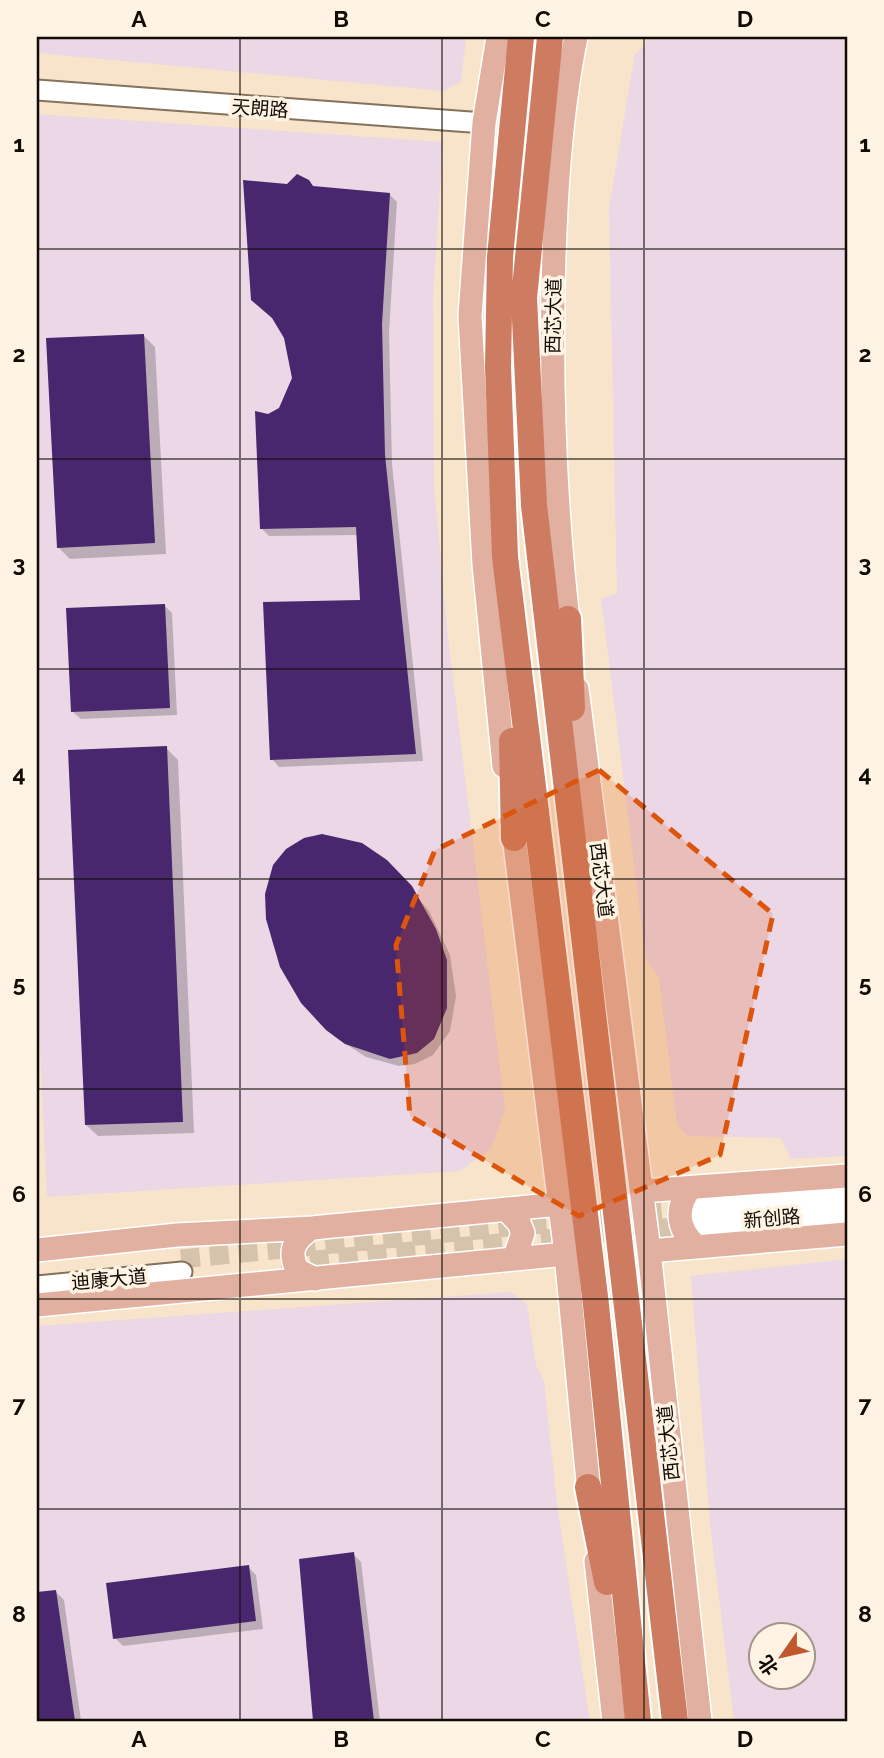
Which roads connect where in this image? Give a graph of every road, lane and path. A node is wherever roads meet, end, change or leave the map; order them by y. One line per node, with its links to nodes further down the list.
1 (498, 37): 6 (main road)
2 (521, 37): 7 (highway)
3 (550, 37): 10 (highway, 西芯大道)
4 (576, 37): 8 (main road, 西芯大道)
5 (37, 90): 6 (street, 天朗路)
6 (484, 123): 9 (main road)
7 (505, 557): 9 (highway); 31 (highway)
8 (568, 619): 10 (highway); 12 (main road, 西芯大道)
9 (514, 838): 14 (main road)
10 (580, 912): 32 (highway, 西芯大道)
11 (847, 1176): 17 (main road)
12 (642, 1191): 17 (main road); 21 (main road, 西芯大道)
13 (847, 1196): 17 (street, 新创路)
14 (560, 1204): 15 (main road); 22 (main road)
15 (506, 1209): 18 (main road); 23 (main road)
16 (847, 1212): 17 (street, 新创路)
17 (695, 1217): 19 (main road); 21 (main road)
18 (312, 1228): 20 (main road); 25 (main road)
19 (847, 1234)
20 (37, 1250)
21 (649, 1251): 33 (main road, 西芯大道)
22 (566, 1254): 23 (main road); 28 (main road)
23 (514, 1259): 25 (main road)
24 (37, 1273): 26 (street, 迪康大道)
25 (315, 1279): 27 (main road)
26 (37, 1286)
27 (37, 1305)
28 (588, 1487): 29 (main road); 30 (highway)
29 (614, 1721)
30 (626, 1721)
31 (638, 1721)
32 (675, 1721)
33 (700, 1721)

